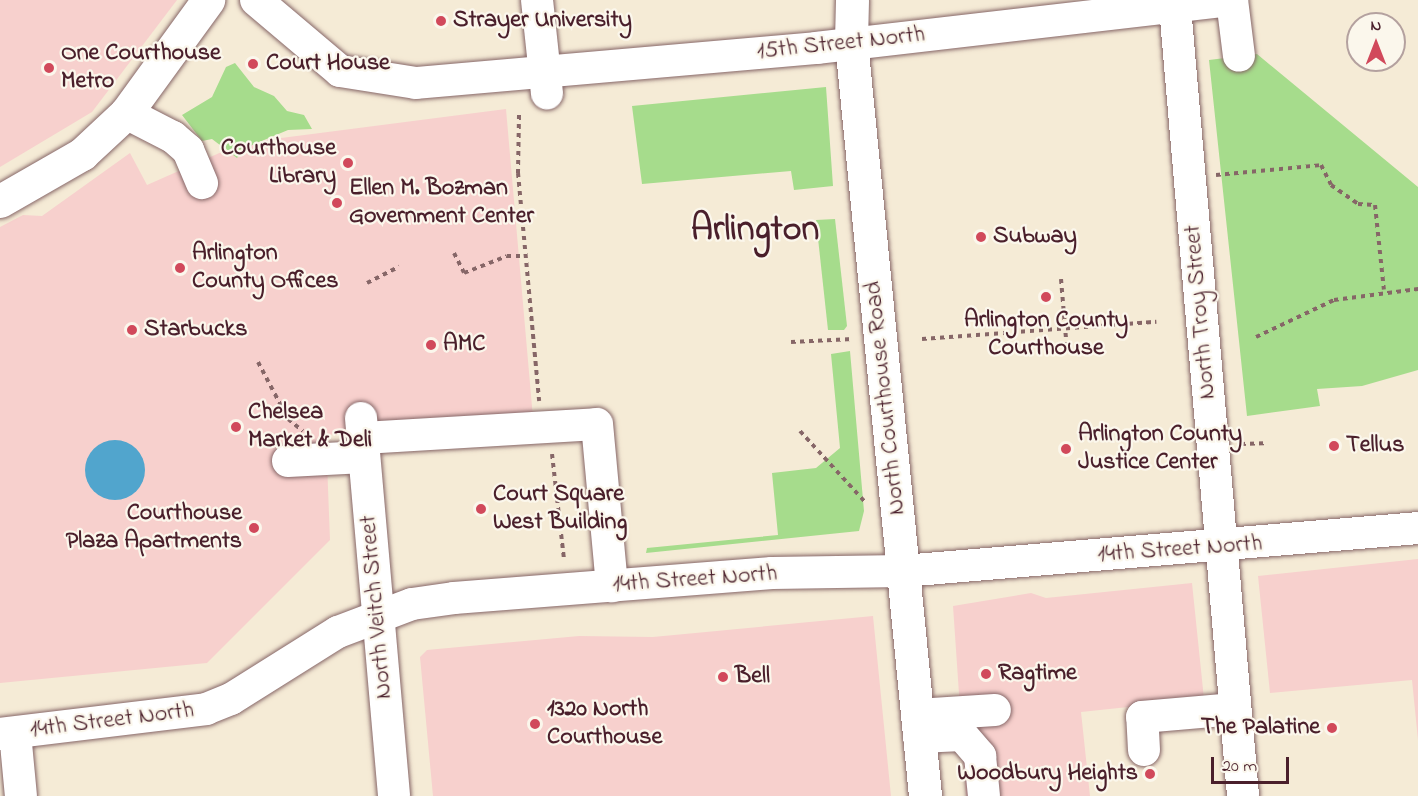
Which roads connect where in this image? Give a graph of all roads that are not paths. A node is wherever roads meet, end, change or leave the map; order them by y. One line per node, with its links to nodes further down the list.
1 (208, 0): 10 (main road)
2 (256, 0): 9 (street, 15th Street North)
3 (537, 0): 9 (street)
4 (852, 0): 7 (main road, North Courthouse Road)
5 (1232, 0): 6 (street, 15th Street North); 8 (street)
6 (1168, 5): 7 (street, 15th Street North); 16 (street, North Troy Street)
7 (851, 42): 9 (street, 15th Street North); 17 (main road, North Courthouse Road)
8 (1239, 56)
9 (546, 83)
10 (126, 113): 11 (street); 12 (main road)
11 (202, 183)
12 (0, 201)
13 (363, 438): 14 (street); 18 (street); 19 (street, North Veitch Street)
14 (288, 461)
15 (1418, 528): 16 (street, 14th Street North)
16 (1219, 546): 17 (street, 14th Street North); 20 (street, North Troy Street)
17 (903, 571): 18 (street, 14th Street North); 22 (main road, North Courthouse Road)
18 (612, 586): 19 (street, 14th Street North)
19 (376, 616): 23 (street, 14th Street North); 26 (street, North Veitch Street)
20 (1235, 709): 24 (street); 29 (street, North Troy Street)
21 (995, 710): 22 (street)
22 (918, 727): 27 (main road, North Courthouse Road); 28 (street)
23 (7, 733): 25 (street)
24 (1144, 750)
25 (21, 796)
26 (394, 796)
27 (925, 796)
28 (984, 796)
29 (1243, 796)

